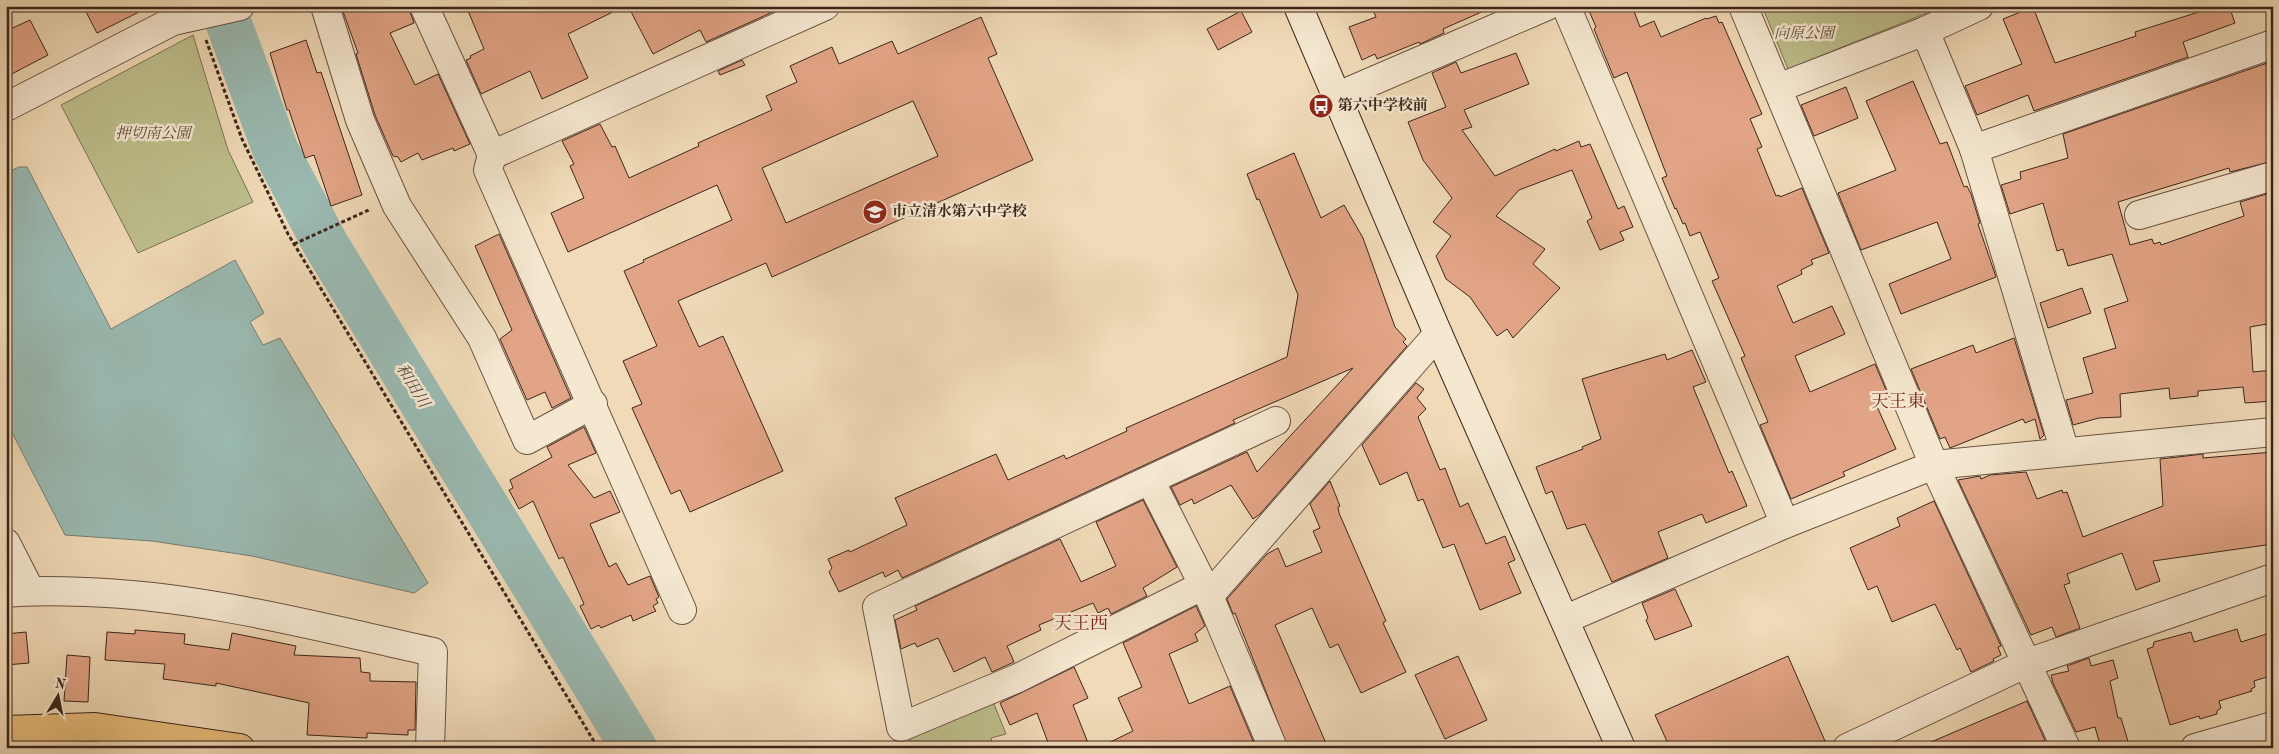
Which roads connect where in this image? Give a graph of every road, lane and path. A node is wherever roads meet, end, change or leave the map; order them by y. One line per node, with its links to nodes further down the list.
1 (240, 6): 10 (street)
2 (325, 6): 19 (street)
3 (424, 6): 17 (street)
4 (825, 6): 17 (street)
5 (1298, 6): 14 (street)
6 (1547, 6): 14 (street)
7 (1566, 6): 29 (street)
8 (1743, 6): 13 (street)
9 (1979, 6): 11 (street)
10 (187, 14): 15 (street); 21 (path)
11 (1925, 30): 13 (street); 16 (street)
12 (2273, 44): 16 (street)
13 (1778, 88): 27 (street)
14 (1338, 96): 22 (street)
15 (6, 107)
16 (1974, 149): 26 (street)
17 (492, 155): 23 (street)
18 (2273, 176): 20 (street)
19 (394, 198): 21 (path); 23 (street)
20 (2139, 215)
21 (294, 244): 41 (path)
22 (1438, 334): 32 (street); 35 (street)
23 (593, 404): 34 (street)
24 (1276, 422): 28 (street)
25 (2273, 432): 26 (street)
26 (2065, 452): 27 (street)
27 (1934, 465): 29 (street); 36 (street)
28 (1150, 480): 32 (street); 32 (street)
29 (1786, 524): 35 (street)
30 (6, 543): 33 (street)
31 (2273, 578): 36 (street)
32 (1207, 591): 42 (street)
33 (18, 592): 40 (street)
34 (682, 610)
35 (1566, 619): 43 (street)
36 (2027, 663): 44 (street); 45 (street)
37 (2273, 726): 46 (street)
38 (6, 730): 39 (main road)
39 (240, 748)
40 (430, 748)
41 (598, 748)
42 (1273, 748)
43 (1621, 748)
44 (1847, 748)
45 (2066, 748)
46 (2196, 748)

